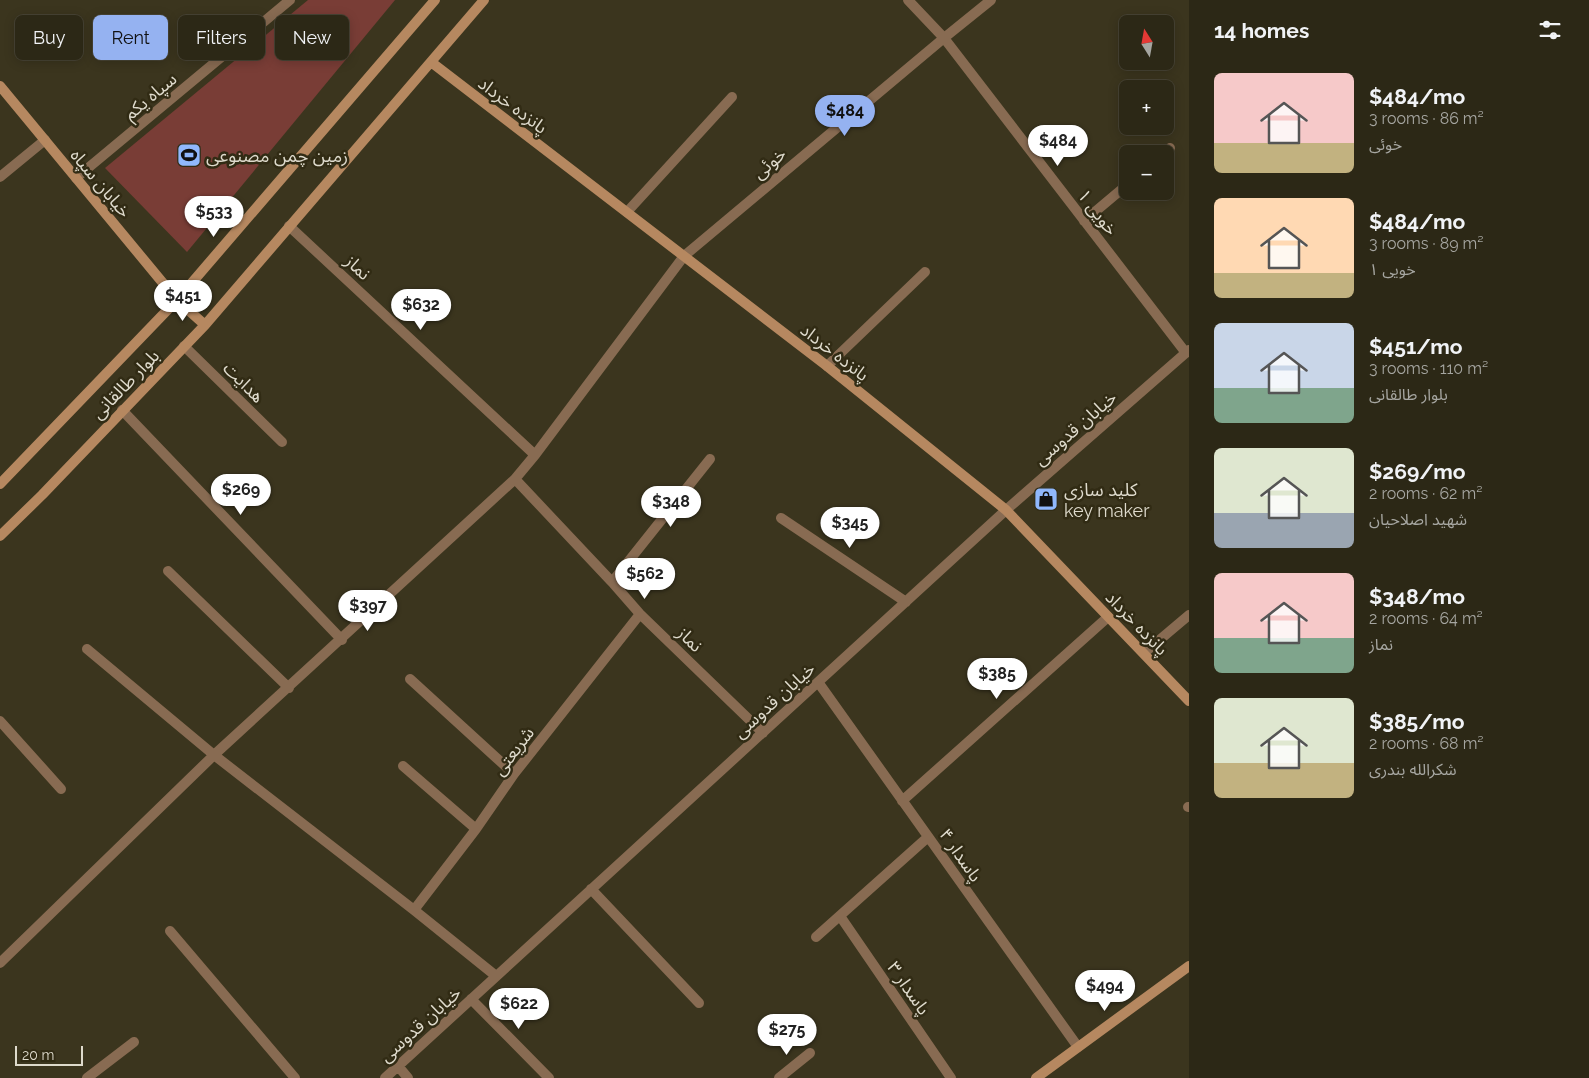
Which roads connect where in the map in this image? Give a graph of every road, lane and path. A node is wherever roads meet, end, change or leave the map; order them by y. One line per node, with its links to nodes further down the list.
1 (290, 0): 12 (street, سپاه یکم)
2 (435, 0): 19 (main road, بلوار طالقانی)
3 (484, 0): 7 (main road, بلوار طالقانی)
4 (908, 0): 6 (street, خویی ۱)
5 (991, 0): 6 (street, خوئی)
6 (944, 38): 15 (street, خویی ۱); 17 (street, خوئی)
7 (431, 62): 14 (main road, پانزده خرداد); 16 (main road, بلوار طالقانی)
8 (0, 86): 10 (main road, خیابان سپاه)
9 (732, 97): 14 (street)
10 (45, 140): 11 (street); 12 (main road, خیابان سپاه)
11 (0, 177)
12 (76, 178): 19 (main road, خیابان سپاه)
13 (1119, 192): 15 (street)
14 (627, 212): 17 (main road, پانزده خرداد)
15 (1084, 221): 22 (street, خویی ۱)
16 (290, 226): 20 (main road, بلوار طالقانی); 26 (street, نماز)
17 (684, 256): 23 (main road, پانزده خرداد); 26 (street, خوئی)
18 (925, 272): 23 (street)
19 (177, 300): 20 (main road, خیابان سپاه); 29 (main road, بلوار طالقانی)
20 (205, 325): 21 (main road, بلوار طالقانی)
21 (184, 346): 24 (main road, بلوار طالقانی); 25 (street, هدایت)
22 (1187, 352): 30 (street, خیابان قدوسی)
23 (827, 366): 30 (main road, پانزده خرداد)
24 (122, 410): 32 (main road, بلوار طالقانی); 39 (street)
25 (282, 442)
26 (535, 455): 28 (street, خوئی)
27 (710, 458): 34 (street)
28 (515, 479): 34 (street, نماز); 39 (street, خوئی)
29 (0, 484)
30 (1006, 510): 35 (street, خیابان قدوسی); 38 (main road, پانزده خرداد)
31 (781, 518): 35 (street)
32 (0, 536)
33 (168, 571): 44 (street)
34 (612, 582): 36 (street, نماز)
35 (906, 602): 43 (street, خیابان قدوسی)
36 (640, 614): 47 (street, نماز); 50 (street, شریعتی)
37 (1189, 615): 41 (street)
38 (1108, 617): 41 (main road, پانزده خرداد); 52 (street)
39 (342, 640): 44 (street, خوئی)
40 (87, 649): 48 (street)
41 (1144, 654): 45 (main road, پانزده خرداد)
42 (410, 679): 50 (street)
43 (818, 682): 47 (street, خیابان قدوسی); 52 (street, پاسدار ۴)
44 (289, 688): 48 (street, خوئی)
45 (1189, 701)
46 (0, 721): 51 (street)
47 (762, 732): 55 (street, خیابان قدوسی)
48 (214, 755): 56 (street); 60 (street, خوئی)
49 (403, 766): 53 (street)
50 (514, 774): 53 (street, شریعتی)
51 (61, 789)
52 (902, 801): 54 (street, پاسدار ۴)
53 (476, 829): 56 (street, شریعتی)
54 (928, 837): 57 (street); 66 (street, پاسدار ۴)
55 (591, 889): 62 (street, خیابان قدوسی); 64 (street)
56 (414, 910): 62 (street)
57 (840, 916): 59 (street); 75 (street, پاسدار ۳)
58 (170, 931): 70 (street)
59 (816, 937)
60 (0, 963)
61 (1189, 966): 66 (main road)
62 (496, 976): 63 (street, خیابان قدوسی)
63 (471, 999): 68 (street, خیابان قدوسی); 73 (street)
64 (699, 1003)
65 (134, 1042): 69 (street)
66 (1078, 1047): 76 (main road)
67 (810, 1053): 74 (street)
68 (398, 1066): 71 (street, خیابان قدوسی); 72 (street)
69 (87, 1078)
70 (295, 1078)
71 (385, 1078)
72 (408, 1078)
73 (549, 1078)
74 (779, 1078)
75 (951, 1078)
76 (1036, 1078)

